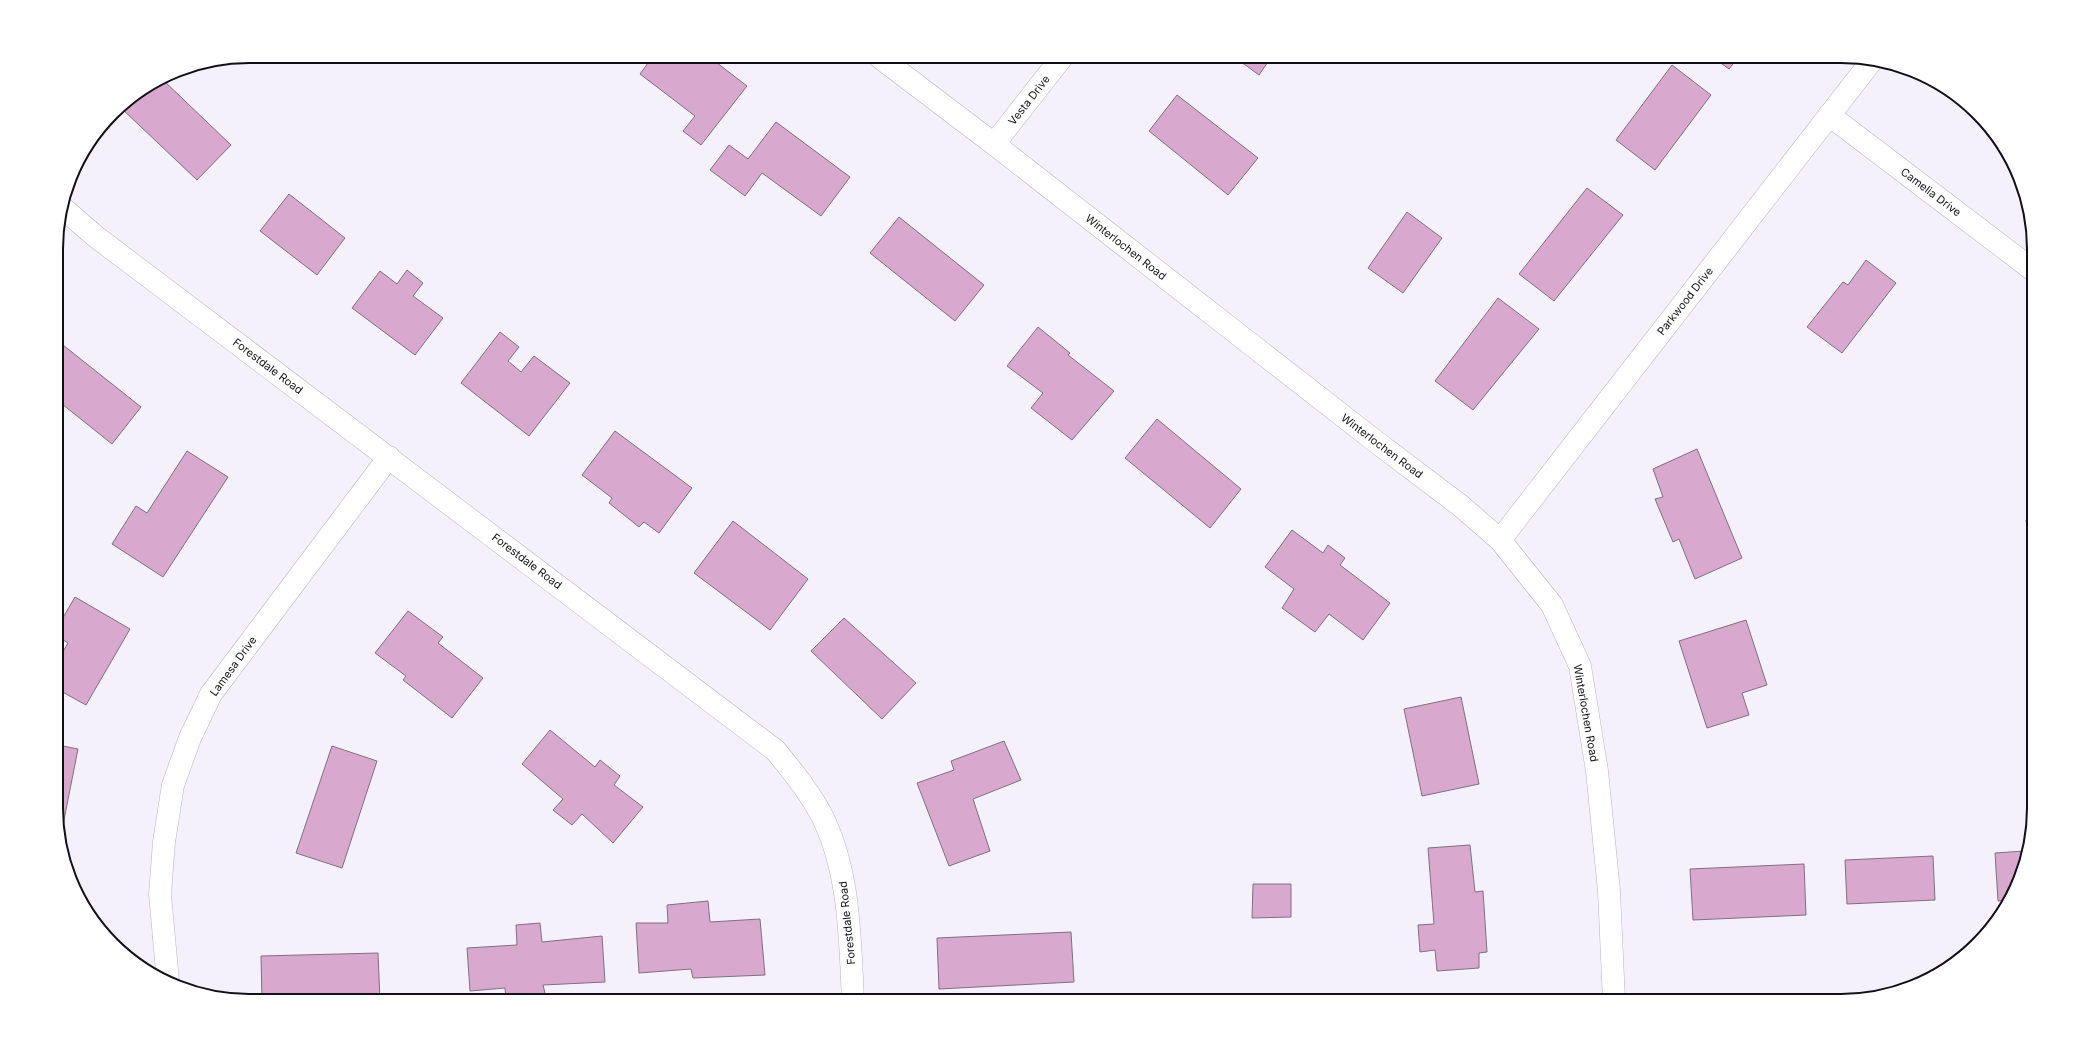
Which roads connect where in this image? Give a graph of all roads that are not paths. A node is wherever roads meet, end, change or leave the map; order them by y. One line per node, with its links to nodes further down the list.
1 (887, 63): 5 (street, Winterlochen Road)
2 (1058, 63): 5 (street, Vesta Drive)
3 (1868, 66): 4 (street, Parkwood Drive)
4 (1829, 115): 7 (street, Camelia Drive); 9 (street, Parkwood Drive)
5 (994, 144): 9 (street, Winterlochen Road)
6 (67, 211): 8 (street, Forestdale Road)
7 (2027, 266)
8 (389, 457): 10 (street, Lamesa Drive); 11 (street, Forestdale Road)
9 (1500, 540): 12 (street, Winterlochen Road)
10 (167, 975)
11 (852, 994)
12 (1614, 994)

